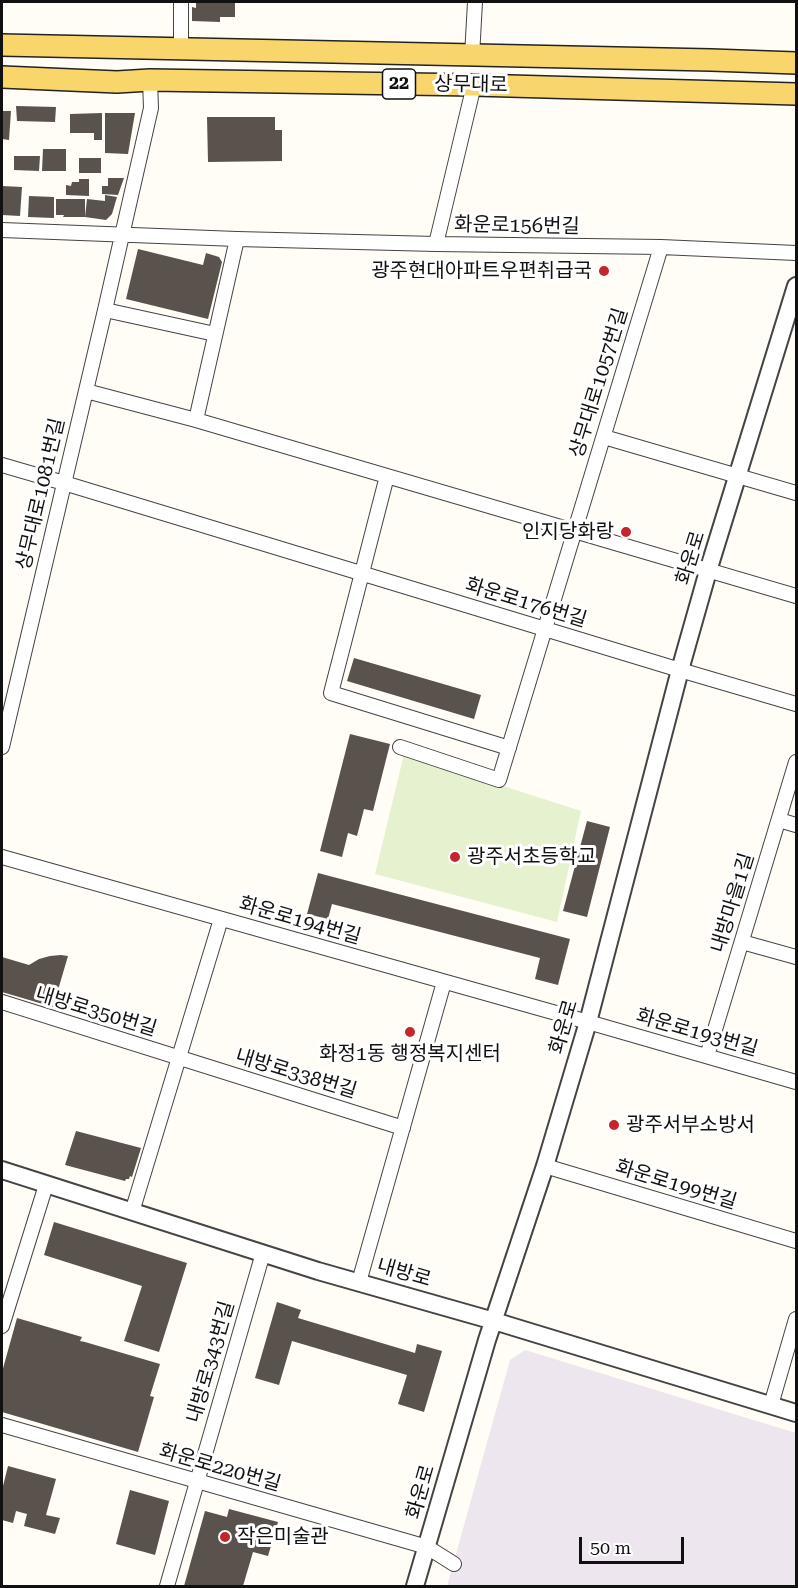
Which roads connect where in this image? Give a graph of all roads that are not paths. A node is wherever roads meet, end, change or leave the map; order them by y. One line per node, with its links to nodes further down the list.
1 (181, 2): 4 (street)
2 (475, 2): 5 (street)
3 (2, 45): 4 (main road, 상무대로 / 22)
4 (181, 48): 5 (main road, 상무대로 / 22)
5 (472, 56): 6 (main road, 상무대로 / 22)
6 (796, 63)
7 (2, 77): 8 (main road, 상무대로 / 22)
8 (150, 80): 9 (main road, 상무대로 / 22); 12 (street, 상무대로1081번길)
9 (474, 85): 10 (main road, 상무대로 / 22); 14 (street)
10 (796, 94)
11 (2, 230): 12 (street, 화운로156번길)
12 (122, 234): 13 (street, 화운로156번길); 18 (street, 상무대로1081번길)
13 (237, 239): 14 (street, 화운로156번길); 19 (street)
14 (436, 244): 15 (street, 화운로156번길)
15 (661, 247): 16 (street, 화운로156번길); 22 (street, 상무대로1057번길)
16 (796, 253)
17 (796, 286): 25 (street, 화운로)
18 (105, 310): 19 (street); 20 (street, 상무대로1081번길)
19 (215, 334): 21 (street)
20 (86, 391): 21 (street); 26 (street, 상무대로1081번길)
21 (196, 420): 24 (street)
22 (604, 437): 25 (street); 28 (street, 상무대로1057번길)
23 (2, 465): 26 (street, 화운로176번길)
24 (387, 476): 28 (street); 30 (street)
25 (738, 476): 27 (street); 29 (street, 화운로)
26 (64, 483): 30 (street, 화운로176번길); 35 (street, 상무대로1081번길)
27 (796, 493)
28 (575, 531): 29 (street); 32 (street, 상무대로1057번길)
29 (708, 571): 31 (street); 33 (street, 화운로)
30 (362, 573): 32 (street, 화운로176번길); 37 (street)
31 (796, 596)
32 (545, 630): 33 (street, 화운로176번길); 37 (street, 상무대로1057번길)
33 (680, 670): 34 (street, 화운로176번길); 47 (street, 화운로)
34 (796, 704)
35 (2, 747)
36 (400, 747): 37 (street, 상무대로1057번길)
37 (507, 752)
38 (796, 762): 39 (street, 내방마을1길)
39 (779, 820): 40 (street); 43 (street, 내방마을1길)
40 (796, 825)
41 (2, 857): 42 (street, 화운로194번길)
42 (220, 919): 45 (street, 화운로194번길); 49 (street)
43 (742, 942): 44 (street); 48 (street, 내방마을1길)
44 (796, 957)
45 (444, 982): 47 (street, 화운로194번길); 51 (street)
46 (2, 1002): 49 (street, 내방로350번길)
47 (588, 1022): 48 (street, 화운로193번길); 52 (street, 화운로)
48 (707, 1056): 50 (street, 화운로193번길)
49 (178, 1058): 51 (street, 내방로338번길); 55 (street)
50 (796, 1082)
51 (403, 1128): 58 (street)
52 (545, 1166): 56 (street, 화운로199번길); 60 (street, 화운로)
53 (2, 1170): 54 (street, 내방로)
54 (46, 1185): 55 (street, 내방로); 61 (street)
55 (132, 1212): 57 (street, 내방로)
56 (796, 1241)
57 (263, 1253): 58 (street, 내방로); 65 (street, 내방로343번길)
58 (359, 1282): 60 (street, 내방로)
59 (796, 1319): 62 (street)
60 (494, 1321): 62 (street, 내방로); 66 (street, 화운로)
61 (2, 1326)
62 (771, 1405): 63 (street, 내방로)
63 (796, 1413)
64 (2, 1425): 65 (street, 화운로220번길)
65 (197, 1482): 66 (street, 화운로220번길); 68 (street, 내방로343번길)
66 (427, 1547): 67 (street, 화운로220번길); 69 (street, 화운로)
67 (454, 1564)
68 (167, 1587)
69 (416, 1587)

